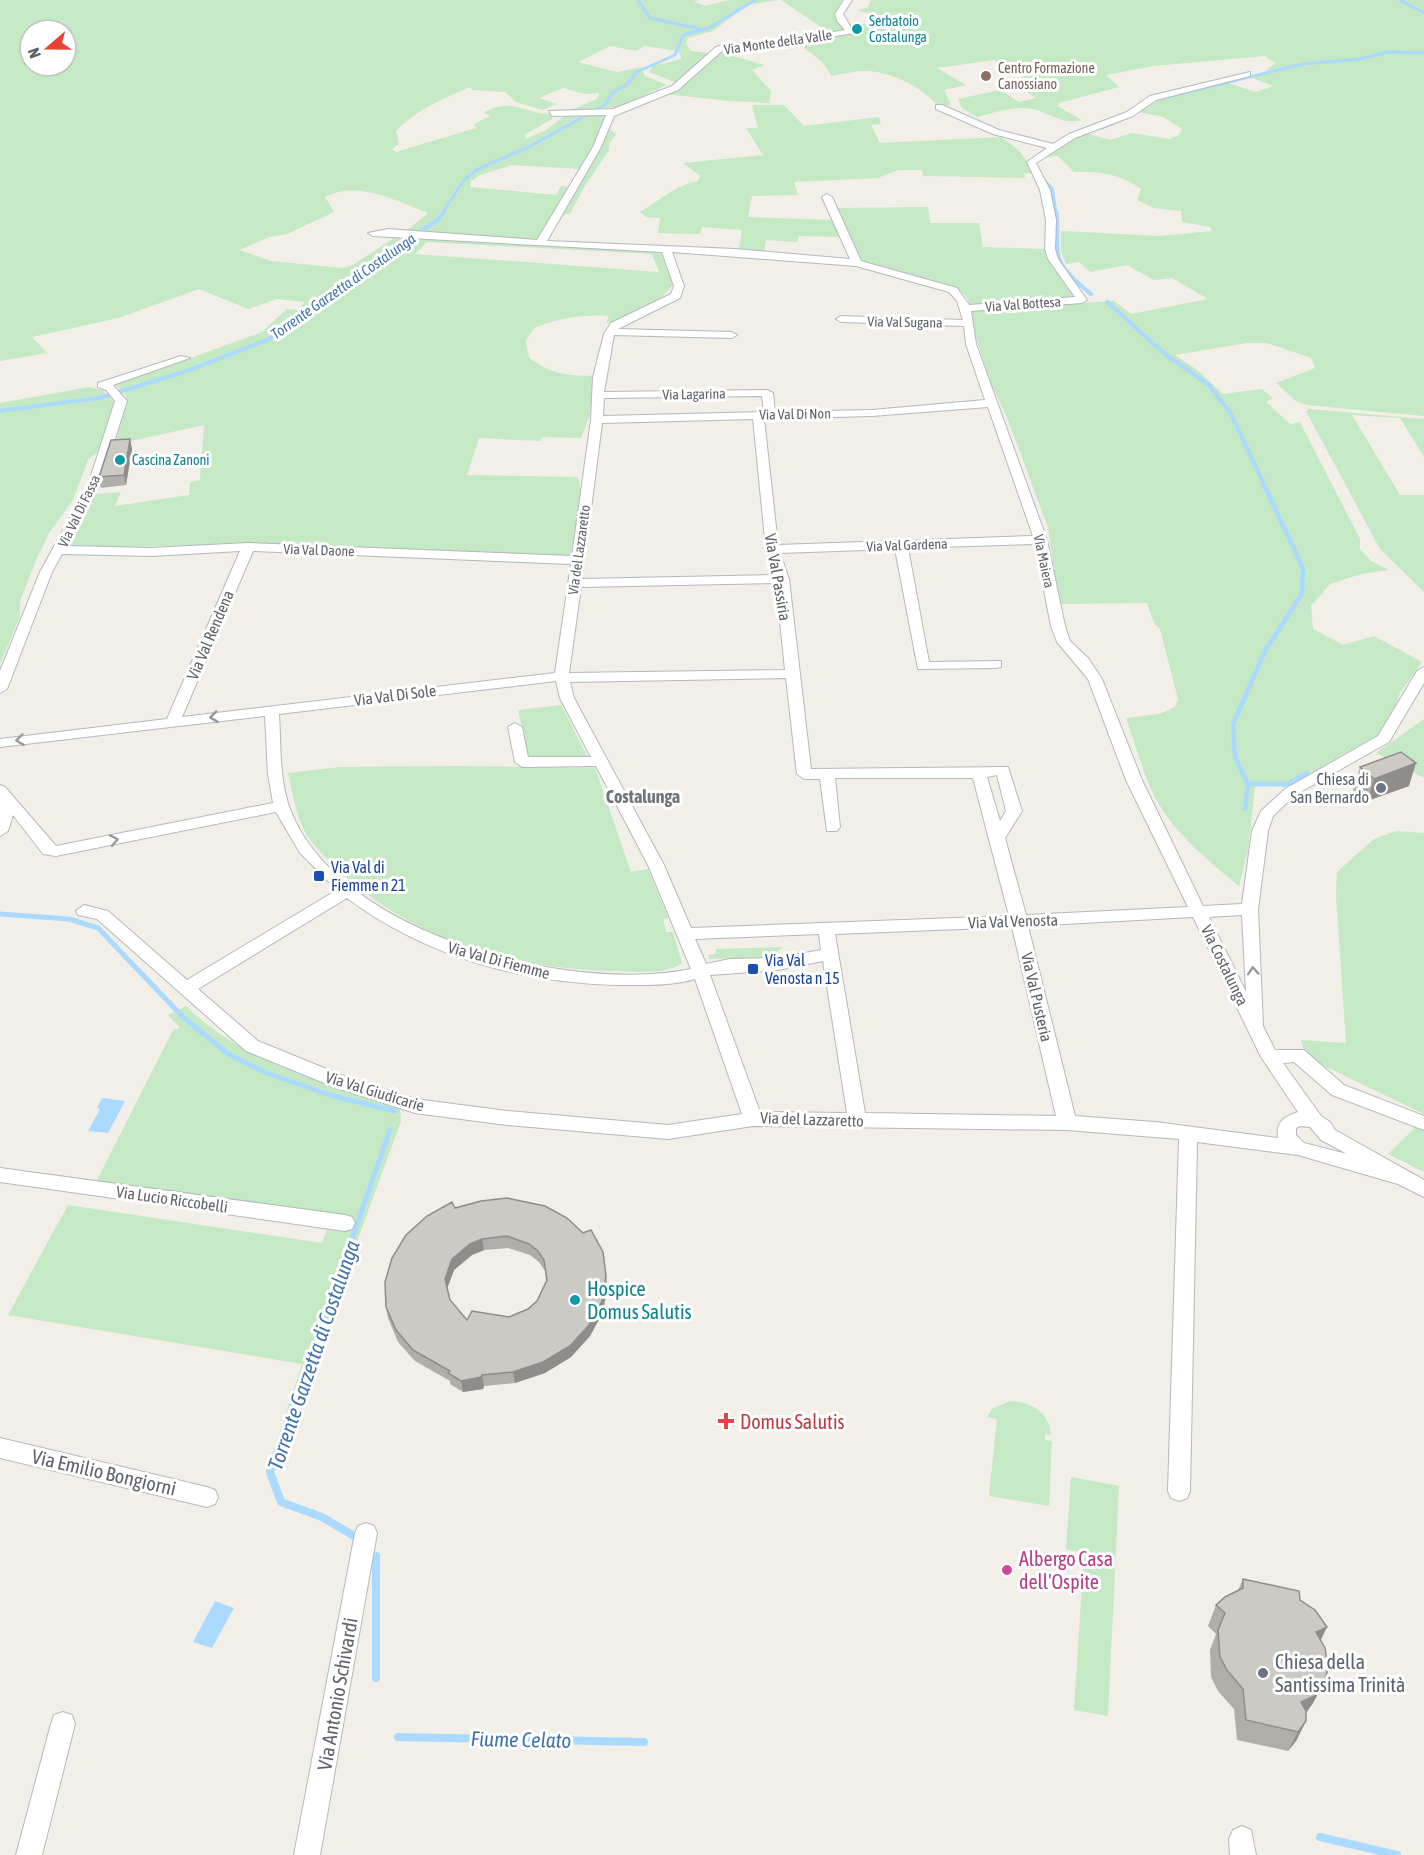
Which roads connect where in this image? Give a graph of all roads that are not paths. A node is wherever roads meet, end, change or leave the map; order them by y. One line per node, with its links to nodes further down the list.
1 (848, 0): 5 (street, Via Monte della Valle)
2 (1246, 75): 6 (street, Via Val Bottesa)
3 (939, 107): 6 (street)
4 (552, 112): 5 (street, Via Monte della Valle)
5 (614, 112): 9 (street)
6 (1054, 147): 14 (street, Via Val Bottesa)
7 (827, 197): 11 (street)
8 (373, 233): 9 (street)
9 (540, 244): 10 (street)
10 (666, 249): 11 (street, Via Maiera); 12 (street)
11 (857, 264): 14 (street, Via Maiera)
12 (670, 300): 13 (street); 17 (street)
13 (690, 301)
14 (965, 308): 16 (street, Via Maiera)
15 (841, 318): 16 (street, Via Val Sugana)
16 (969, 323): 21 (street, Via Maiera)
17 (611, 332): 18 (street); 20 (street, Via del Lazzaretto)
18 (732, 335)
19 (185, 358): 28 (street, Via Val Di Fassa)
20 (599, 395): 22 (street, Via Lagarina); 23 (street, Via del Lazzaretto)
21 (993, 403): 22 (street, Via Val Di Non); 24 (street, Via Maiera)
22 (764, 415): 23 (street, Via Val Di Non); 27 (street, Via Val Passiria)
23 (597, 420): 29 (street, Via del Lazzaretto)
24 (1041, 540): 25 (street, Via Val Gardena); 53 (street, Via Maiera)
25 (901, 545): 27 (street, Via Val Gardena); 32 (street)
26 (248, 547): 28 (street, Via Val Daone); 29 (street, Via Val Daone); 38 (street, Via Val Rendena)
27 (772, 549): 30 (street, Via Val Passiria)
28 (60, 550): 36 (street, Via Val Di Fassa)
29 (577, 560): 31 (street, Via del Lazzaretto)
30 (782, 579): 31 (street); 34 (street, Via Val Passiria)
31 (575, 583): 35 (street, Via del Lazzaretto)
32 (996, 664)
33 (1424, 671): 51 (street, Via Costalunga)
34 (792, 674): 35 (street, Via Val Di Sole); 43 (street, Via Val Passiria)
35 (562, 676): 37 (street, Via Val Di Sole); 41 (street, Via del Lazzaretto)
36 (0, 689)
37 (272, 710): 38 (street, Via Val Di Sole, one-way to 38); 45 (street, Via Val Di Fiemme)
38 (173, 722): 40 (street, Via Val Di Sole, one-way to 40)
39 (514, 727): 41 (street)
40 (0, 743)
41 (599, 761): 56 (street, Via del Lazzaretto)
42 (979, 773): 43 (street); 49 (street, Via Val Pusteria); 49 (street)
43 (827, 774): 47 (street)
44 (0, 790): 46 (street); 48 (street)
45 (281, 807): 46 (street, one-way to 45); 50 (street, Via Val Di Fiemme)
46 (27, 824): 48 (street)
47 (832, 827)
48 (1, 829)
49 (997, 838): 54 (street, Via Val Pusteria)
50 (347, 891): 58 (street, Via Val Di Fiemme); 59 (street)
51 (1250, 909): 53 (street, Via Costalunga); 60 (street, Via Costalunga, one-way to 51)
52 (84, 911): 59 (street, Via Val Giudicarie)
53 (1200, 912): 54 (street, Via Val Venosta); 60 (street, Via Costalunga)
54 (1019, 921): 55 (street, Via Val Venosta); 66 (street, Via Val Pusteria)
55 (826, 928): 56 (street, Via Val Venosta); 57 (street)
56 (685, 934): 58 (street, Via del Lazzaretto)
57 (831, 954): 58 (street); 64 (street)
58 (700, 973): 63 (street, Via del Lazzaretto)
59 (185, 989): 63 (street, Via Val Giudicarie)
60 (1256, 1030): 61 (street, Via Costalunga)
61 (1270, 1057): 62 (street, Via Costalunga); 67 (street)
62 (1283, 1079): 65 (street, Via Costalunga); 68 (street, Via Costalunga)
63 (753, 1119): 64 (street, Via del Lazzaretto)
64 (857, 1121): 66 (street, Via del Lazzaretto)
65 (1314, 1121): 68 (street); 70 (street, Via Costalunga)
66 (1067, 1123): 69 (street, Via del Lazzaretto)
67 (1424, 1123)
68 (1289, 1126): 71 (street, Via del Lazzaretto); 72 (street, Via Costalunga)
69 (1188, 1133): 71 (street, Via del Lazzaretto); 78 (street)
70 (1328, 1135): 72 (street); 74 (street, Via Costalunga)
71 (1256, 1142): 72 (street, Via del Lazzaretto)
72 (1306, 1149): 74 (street, Via Costalunga)
73 (0, 1175): 76 (street, Via Lucio Riccobelli)
74 (1405, 1178): 75 (street, Via Costalunga)
75 (1424, 1189)
76 (345, 1223)
77 (0, 1448): 79 (street, Via Emilio Bongiorni)
78 (1179, 1491)
79 (207, 1497)
80 (366, 1533): 83 (street, Via Antonio Schivardi)
81 (63, 1724): 82 (street)
82 (29, 1855)
83 (307, 1855)

